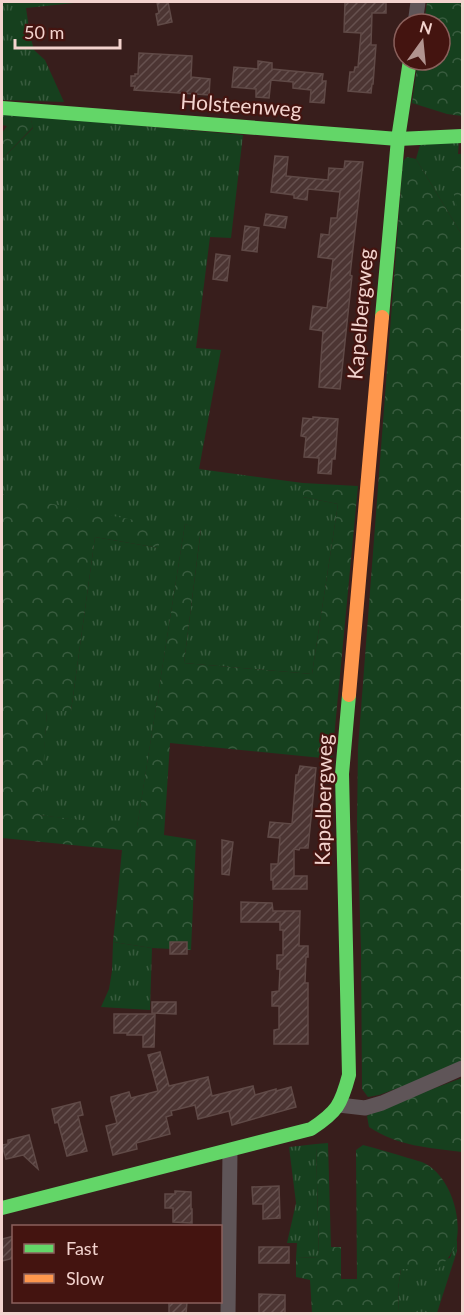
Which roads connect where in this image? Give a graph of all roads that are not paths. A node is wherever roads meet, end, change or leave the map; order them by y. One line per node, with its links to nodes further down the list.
1 (408, 72): 4 (street)
2 (2, 108): 4 (street, Holsteenweg)
3 (462, 136): 4 (street, Holsteenweg)
4 (398, 139): 6 (street, Kapelbergweg)
5 (462, 1068): 6 (street)
6 (339, 1105): 7 (street, Kapelbergweg)
7 (230, 1150): 8 (street, Kapelbergweg); 9 (street)
8 (2, 1208)
9 (228, 1314)

